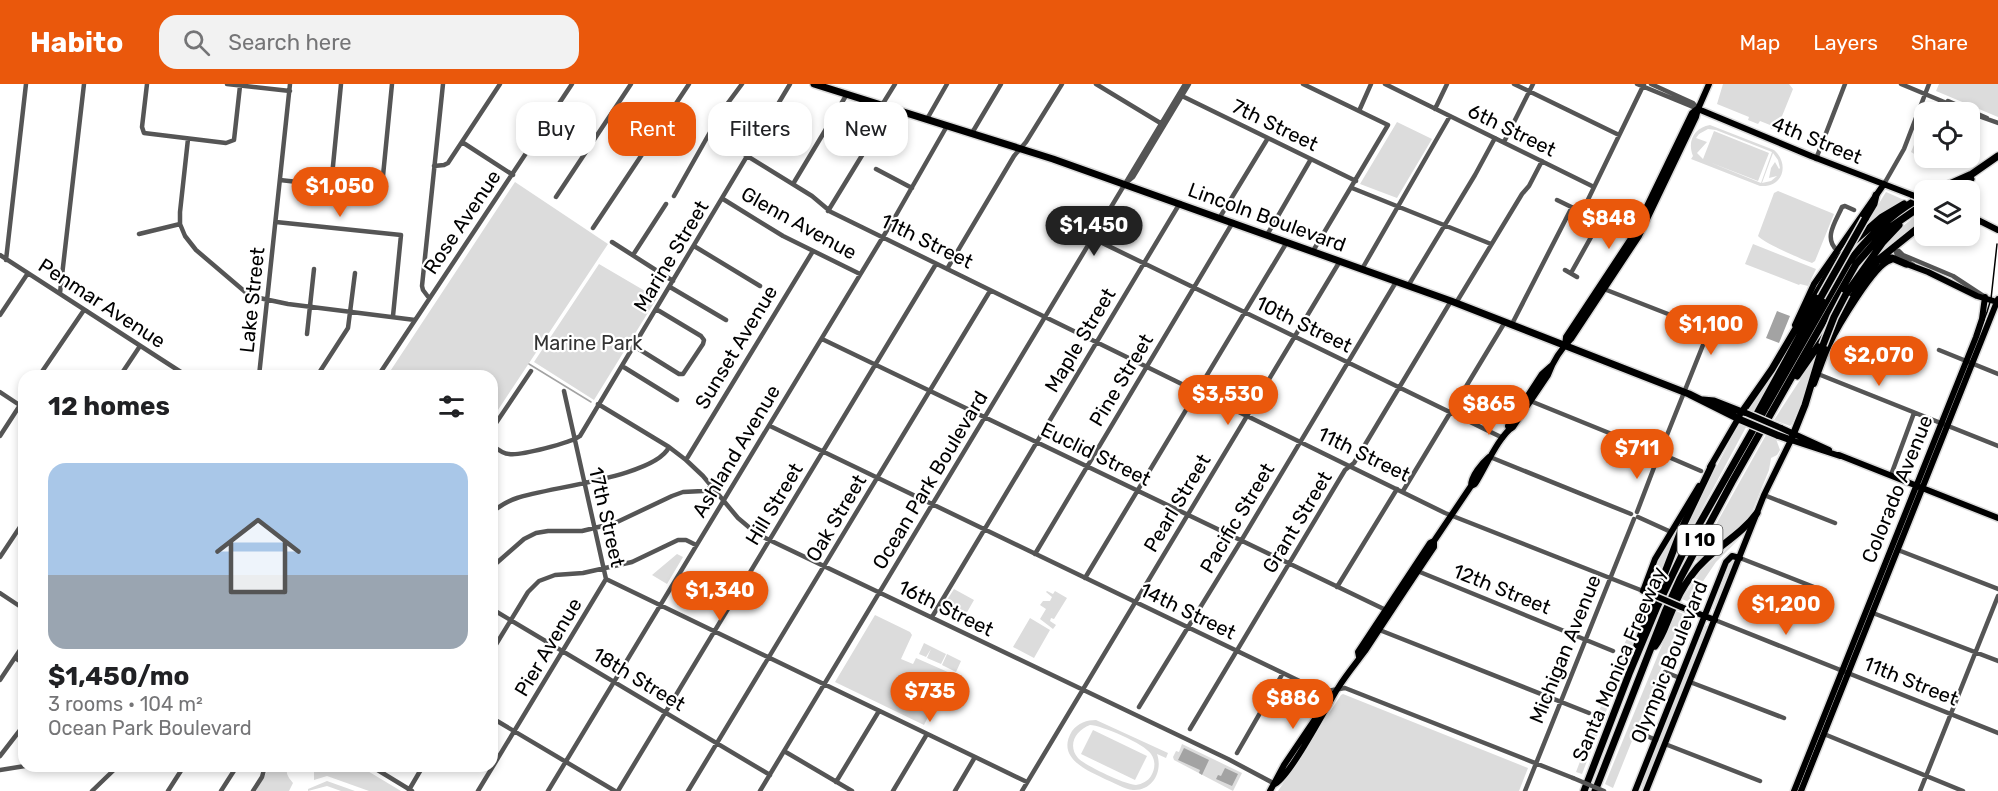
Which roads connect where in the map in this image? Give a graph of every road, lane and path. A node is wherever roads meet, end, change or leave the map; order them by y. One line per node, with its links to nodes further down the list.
1 (26, 84): 128 (street)
2 (84, 84): 152 (street)
3 (147, 84): 64 (street)
4 (227, 84): 34 (street)
5 (290, 84): 37 (street, Lake Street)
6 (341, 84): 85 (street)
7 (392, 84): 85 (street)
8 (443, 84): 75 (street)
9 (500, 84): 65 (street)
10 (572, 84): 77 (street, Rose Avenue)
11 (631, 84): 91 (street)
12 (688, 84): 111 (street)
13 (742, 84): 42 (street)
14 (790, 84): 70 (street, Marine Street)
15 (814, 84): 35 (highway, Lincoln Boulevard)
16 (895, 84): 44 (street)
17 (947, 84): 55 (street)
18 (1001, 84): 59 (street)
19 (1062, 84): 67 (street)
20 (1096, 84): 57 (street)
21 (1186, 84): 41 (street, Ocean Park Boulevard); 57 (street, Ocean Park Boulevard)
22 (1303, 84): 49 (street)
23 (1371, 84): 49 (street)
24 (1385, 84): 47 (street, 6th Street)
25 (1447, 84): 47 (street)
26 (1514, 84): 38 (street)
27 (1533, 84): 38 (street)
28 (1637, 84): 36 (street, 4th Street)
29 (1650, 84): 48 (street, 4th Street)
30 (1709, 84): 48 (main road)
31 (1845, 84): 72 (street)
32 (1901, 84): 40 (street)
33 (1929, 84): 40 (street)
34 (240, 86): 37 (street); 64 (street)
35 (829, 86): 39 (highway, Lincoln Boulevard)
36 (1644, 86): 48 (street, 4th Street); 60 (street)
37 (290, 91): 78 (street, Lake Street)
38 (1529, 92): 60 (street); 66 (street)
39 (847, 94): 43 (highway, Lincoln Boulevard); 82 (street)
40 (1925, 94): 45 (street); 84 (street)
41 (1182, 96): 57 (street, Ocean Park Boulevard); 62 (street, 7th Street)
42 (729, 102)
43 (872, 102)
44 (884, 102)
45 (1945, 102): 46 (street)
46 (1951, 102)
47 (1435, 109): 52 (street, 6th Street)
48 (1698, 109): 72 (main road, 4th Street); 116 (main road)
49 (1359, 111): 81 (street)
50 (908, 113): 55 (highway, Lincoln Boulevard)
51 (1980, 115): 54 (street)
52 (1450, 116): 63 (street, 6th Street); 97 (street)
53 (1980, 116): 54 (street)
54 (1987, 118): 56 (street)
55 (927, 119): 58 (highway, Lincoln Boulevard)
56 (1998, 123)
57 (1163, 124): 83 (street, Ocean Park Boulevard)
58 (947, 126): 59 (highway, Lincoln Boulevard); 87 (street, Ashland Avenue)
59 (972, 133): 67 (highway, Lincoln Boulevard)
60 (1619, 135): 86 (street)
61 (708, 137): 90 (street)
62 (1268, 138): 71 (street, 7th Street); 104 (street)
63 (1495, 138): 66 (street, 6th Street); 110 (street)
64 (188, 139): 109 (street)
65 (462, 142): 75 (street); 77 (street)
66 (1504, 142): 73 (street, 6th Street)
67 (1020, 148): 83 (highway, Lincoln Boulevard); 136 (street)
68 (860, 156): 101 (street)
69 (1998, 156): 79 (highway)
70 (748, 157): 82 (street, 11th Street); 92 (street, Marine Street)
71 (1311, 159): 81 (street, 7th Street); 115 (street)
72 (1816, 159): 84 (main road, 4th Street)
73 (1542, 161): 86 (street, 6th Street); 121 (street, Grant Street)
74 (1998, 162): 80 (highway)
75 (434, 166): 154 (street)
76 (876, 169): 87 (street)
77 (513, 175): 154 (street, Rose Avenue)
78 (280, 180): 85 (street); 106 (street, Lake Street)
79 (1958, 180)
80 (1966, 180)
81 (1356, 181): 88 (street)
82 (792, 184): 101 (street, 11th Street)
83 (1125, 184): 95 (highway, Lincoln Boulevard); 118 (street, Ocean Park Boulevard)
84 (1884, 184): 89 (main road); 93 (main road, 4th Street)
85 (331, 186)
86 (1594, 187): 103 (street)
87 (912, 188): 117 (street, Ashland Avenue)
88 (1352, 188): 97 (street); 125 (street)
89 (1876, 195): 123 (main road); 233 (highway, bridge)
90 (674, 196)
91 (556, 197)
92 (723, 199): 122 (street, Marine Street); 124 (street, Glenn Avenue)
93 (1912, 199): 172 (highway); 233 (highway, Santa Monica Freeway / I 10)
94 (1557, 200): 98 (street)
95 (1180, 203): 104 (highway, Lincoln Boulevard); 131 (street, Maple Street)
96 (666, 204): 127 (street)
97 (1399, 206): 110 (street); 137 (street)
98 (1572, 207): 103 (street); 168 (street)
99 (1914, 209): 193 (highway, Santa Monica Freeway / I 10)
100 (1854, 210): 123 (street)
101 (828, 211): 117 (street, 11th Street)
102 (1914, 211): 203 (highway, bridge)
103 (1582, 212): 105 (street)
104 (1220, 218): 107 (highway, Lincoln Boulevard)
105 (1600, 221): 116 (street); 141 (street)
106 (276, 222): 155 (street, Lake Street); 164 (street)
107 (1233, 222): 115 (highway, Lincoln Boulevard); 149 (street, Pine Street)
108 (1980, 222): 112 (main road)
109 (180, 224): 114 (street); 155 (street)
110 (1445, 225): 121 (street); 147 (street)
111 (593, 228)
112 (1998, 230)
113 (1914, 231): 129 (highway)
114 (139, 234)
115 (1267, 234): 120 (highway, Lincoln Boulevard)
116 (1635, 236): 150 (main road); 150 (main road)
117 (882, 238): 132 (street, 11th Street); 142 (street, Ashland Avenue)
118 (1092, 238): 131 (street, 10th Street); 165 (street, Ocean Park Boulevard)
119 (612, 242): 127 (street)
120 (1287, 242): 125 (highway, Lincoln Boulevard); 162 (street)
121 (1491, 244): 157 (street, Grant Street)
122 (694, 246): 144 (street, Marine Street); 146 (street)
123 (1837, 250): 172 (main road)
124 (813, 251): 142 (street, Glenn Avenue); 228 (street, Sunset Avenue)
125 (1313, 251): 130 (highway, Lincoln Boulevard)
126 (0, 255): 128 (street, Penmar Avenue)
127 (633, 255): 144 (street)
128 (6, 260): 139 (street, Penmar Avenue)
129 (1878, 260): 133 (highway); 193 (highway)
130 (1340, 261): 137 (highway, Lincoln Boulevard); 170 (street, Pearl Street)
131 (1144, 263): 149 (street, 10th Street); 173 (street, Maple Street)
132 (936, 264): 136 (street, 11th Street); 180 (street, Hill Street)
133 (1906, 264): 134 (main road); 190 (main road, Olympic Boulevard)
134 (1915, 267): 153 (main road); 153 (street)
135 (314, 268): 158 (street)
136 (947, 269): 151 (street, 11th Street)
137 (1362, 269): 145 (highway, Lincoln Boulevard)
138 (1565, 270): 141 (street)
139 (28, 273): 152 (street, Penmar Avenue); 163 (street)
140 (355, 273): 161 (street)
141 (1571, 273): 143 (street)
142 (860, 274): 171 (street, Ashland Avenue)
143 (1577, 277)
144 (673, 281): 148 (street, Marine Street)
145 (1396, 282): 147 (highway, Lincoln Boulevard); 178 (street, Pacific Street)
146 (760, 285)
147 (1408, 286): 157 (highway, Lincoln Boulevard)
148 (669, 287): 159 (street, Marine Street); 167 (street)
149 (1195, 288): 162 (street, 10th Street); 182 (street, Pine Street)
150 (1605, 288): 174 (main road); 198 (street, Michigan Avenue)
151 (990, 291): 165 (street, 11th Street); 194 (street, Oak Street)
152 (60, 293): 160 (street, Penmar Avenue)
153 (1985, 297): 156 (main road); 179 (main road, Colorado Avenue)
154 (429, 298): 166 (street, Rose Avenue)
155 (267, 299): 158 (street); 186 (street, Lake Street)
156 (1998, 301): 179 (main road, Colorado Avenue)
157 (1454, 302): 168 (highway, Lincoln Boulevard); 192 (street, Grant Street)
158 (310, 307): 161 (street); 169 (street)
159 (656, 309): 176 (street, Marine Street); 176 (street)
160 (84, 310): 175 (street, Penmar Avenue); 183 (street)
161 (351, 312): 164 (street); 187 (street)
162 (1245, 312): 170 (street, 10th Street); 197 (street)
163 (0, 315)
164 (393, 316): 166 (street)
165 (1044, 317): 173 (street, 11th Street); 209 (street, Ocean Park Boulevard)
166 (415, 320): 188 (street, Rose Avenue)
167 (726, 320)
168 (1508, 323): 174 (highway, Lincoln Boulevard); 205 (street)
169 (307, 334)
170 (1296, 336): 178 (street, 10th Street); 207 (street, Pearl Street)
171 (822, 339): 180 (street, Euclid Street); 212 (street, Ashland Avenue)
172 (1788, 341): 208 (highway)
173 (1097, 343): 182 (street, 11th Street); 219 (street, Maple Street)
174 (1565, 345): 198 (highway, Lincoln Boulevard); 200 (main road)
175 (140, 346): 184 (street); 185 (street, Penmar Avenue)
176 (634, 346): 181 (street, Marine Street)
177 (1938, 350): 179 (street)
178 (1349, 362): 192 (street, 10th Street); 220 (street, Pacific Street)
179 (1969, 362): 191 (street); 211 (main road, Colorado Avenue)
180 (876, 364): 194 (street, Euclid Street); 224 (street, Hill Street)
181 (622, 366): 199 (street); 202 (street, Marine Street)
182 (1146, 368): 197 (street, 11th Street); 230 (street, Pine Street)
183 (43, 370)
184 (124, 370)
185 (178, 370)
186 (260, 370)
187 (321, 370)
188 (382, 370)
189 (531, 371): 210 (street)
190 (1818, 374): 203 (main road, Olympic Boulevard); 206 (street)
191 (1998, 374)
192 (1400, 387): 205 (street, 10th Street); 231 (street, Grant Street)
193 (1786, 389): 293 (highway, Santa Monica Freeway / I 10)
194 (930, 390): 209 (street, Euclid Street); 235 (street, Oak Street)
195 (564, 391): 217 (street, 17th Street)
196 (0, 392): 201 (street)
197 (1197, 392): 207 (street, 11th Street); 240 (street)
198 (1684, 392): 208 (highway, Lincoln Boulevard); 225 (street, Michigan Avenue)
199 (677, 400)
200 (1528, 400): 216 (main road); 225 (street)
201 (18, 403)
202 (598, 404): 217 (street, Marine Street); 222 (street, 16th Street)
203 (1805, 405): 214 (highway, Olympic Boulevard)
204 (18, 411): 215 (street)
205 (1451, 411): 216 (street, 10th Street); 241 (street)
206 (1914, 413): 211 (street); 234 (street)
207 (1247, 416): 220 (street, 11th Street); 247 (street, Pearl Street)
208 (1741, 416): 213 (highway, Lincoln Boulevard, bridge); 229 (main road)
209 (985, 417): 219 (street, Euclid Street); 244 (street, Ocean Park Boulevard)
210 (498, 420)
211 (1944, 425): 221 (street); 238 (main road, Colorado Avenue)
212 (770, 426): 224 (street, 14th Street); 243 (street, Ashland Avenue)
213 (1779, 431): 214 (main road, Lincoln Boulevard); 218 (highway, Lincoln Boulevard)
214 (1794, 432): 218 (highway, Olympic Boulevard); 226 (main road, Lincoln Boulevard)
215 (0, 436)
216 (1503, 438): 227 (main road)
217 (574, 440): 223 (street); 236 (street, 17th Street)
218 (1791, 440): 226 (main road, Lincoln Boulevard); 242 (main road, Olympic Boulevard)
219 (1036, 442): 230 (street, Euclid Street); 254 (street, Maple Street)
220 (1300, 442): 231 (street, 11th Street); 257 (street, Pacific Street)
221 (1998, 446)
222 (669, 447): 228 (street, 16th Street); 236 (street)
223 (498, 449)
224 (823, 453): 235 (street, 14th Street); 256 (street, Hill Street)
225 (1660, 454): 232 (street); 249 (street, Michigan Avenue)
226 (1840, 456): 234 (main road, Lincoln Boulevard)
227 (1490, 457): 248 (main road); 249 (street)
228 (686, 460): 237 (street, 16th Street)
229 (1712, 465): 255 (main road); 306 (highway)
230 (1087, 466): 240 (street, Euclid Street); 260 (street, Pine Street)
231 (1350, 467): 239 (street, 11th Street); 264 (street, Grant Street)
232 (1701, 471)
233 (1729, 471): 306 (highway, Santa Monica Freeway / I 10)
234 (1891, 475): 238 (main road, Lincoln Boulevard)
235 (877, 478): 244 (street, 14th Street); 265 (street, Oak Street)
236 (584, 483): 245 (street); 252 (street, 17th Street)
237 (712, 487): 243 (street, 16th Street); 252 (street)
238 (1919, 487): 250 (main road, Lincoln Boulevard); 259 (main road, Colorado Avenue); 304 (main road, Colorado Avenue)
239 (1397, 489): 241 (street, 11th Street); 271 (street)
240 (1137, 490): 247 (street, Euclid Street); 268 (street)
241 (1403, 491): 248 (street, 11th Street)
242 (1764, 495): 246 (main road, Olympic Boulevard); 251 (street)
243 (723, 501): 256 (street, 16th Street); 258 (street, Ashland Avenue)
244 (932, 505): 254 (street, 14th Street); 275 (street, Ocean Park Boulevard)
245 (498, 509)
246 (1757, 513): 262 (main road, Olympic Boulevard); 293 (highway)
247 (1188, 515): 257 (street, Euclid Street); 278 (street, Pearl Street)
248 (1452, 515): 267 (main road); 269 (street, 11th Street)
249 (1635, 516): 255 (street); 269 (street, Michigan Avenue)
250 (1998, 518)
251 (1835, 523)
252 (594, 528): 263 (street); 266 (street, 17th Street)
253 (18, 530): 261 (street)
254 (984, 530): 260 (street, 14th Street); 284 (street, Maple Street)
255 (1671, 532): 274 (main road)
256 (770, 540): 265 (street, 16th Street); 290 (street, Hill Street)
257 (1241, 541): 264 (street, Euclid Street); 288 (street, Pacific Street)
258 (696, 545): 266 (street); 280 (street, Ashland Avenue)
259 (1898, 550): 273 (street); 283 (main road, Colorado Avenue)
260 (1035, 554): 268 (street, 14th Street)
261 (0, 557)
262 (1740, 558): 272 (street); 285 (main road, Olympic Boulevard); 287 (main road, Olympic Boulevard)
263 (498, 562)
264 (1289, 564): 271 (street, Euclid Street); 295 (street, Grant Street)
265 (824, 566): 275 (street, 16th Street); 300 (street, Oak Street)
266 (603, 569): 270 (street, 17th Street); 286 (street)
267 (1415, 570): 281 (main road); 291 (street, 12th Street)
268 (1085, 578): 278 (street, 14th Street)
269 (1610, 578): 274 (street, 11th Street); 291 (street, Michigan Avenue)
270 (606, 579): 280 (street, 17th Street); 294 (street, Pier Avenue)
271 (1337, 587): 281 (street, Euclid Street)
272 (1819, 589)
273 (1998, 589)
274 (1643, 591): 285 (main road, 11th Street, bridge)
275 (880, 592): 284 (street, 16th Street); 311 (street, Ocean Park Boulevard)
276 (0, 593): 279 (street)
277 (1998, 596): 298 (street)
278 (1135, 602): 288 (street, 14th Street); 312 (street, Pearl Street)
279 (18, 605)
280 (660, 605): 290 (street, 17th Street); 309 (street, Ashland Avenue)
281 (1388, 611): 289 (main road)
282 (498, 612): 286 (street, 18th Street)
283 (1873, 613): 298 (street); 304 (main road, Colorado Avenue)
284 (932, 616): 312 (street, 16th Street)
285 (1705, 616): 287 (main road, 11th Street); 307 (main road, Olympic Boulevard)
286 (511, 620): 292 (street); 294 (street, 18th Street)
287 (1715, 620): 304 (street, 11th Street); 310 (main road, Olympic Boulevard)
288 (1189, 628): 295 (street, 14th Street); 315 (street, Pacific Street)
289 (1377, 629): 313 (main road); 314 (street)
290 (715, 632): 300 (street, 17th Street); 317 (street, Hill Street)
291 (1586, 639): 296 (street, 12th Street); 314 (street, Michigan Avenue)
292 (498, 641)
293 (1651, 650): 373 (highway, Santa Monica Freeway / I 10)
294 (562, 651): 309 (street, 18th Street); 323 (street, Pier Avenue)
295 (1237, 651): 305 (street, 14th Street); 322 (street, Grant Street)
296 (1613, 651)
297 (18, 653): 299 (street)
298 (1975, 653): 302 (street); 319 (street)
299 (15, 658): 301 (street); 308 (street)
300 (769, 658): 311 (street, 17th Street); 330 (street, Oak Street)
301 (18, 660)
302 (1998, 661)
303 (1665, 672): 307 (street)
304 (1845, 672): 319 (street, 11th Street); 328 (main road, Colorado Avenue); 377 (main road, Colorado Avenue)
305 (1283, 673): 313 (street, 14th Street); 333 (street)
306 (1629, 674): 372 (highway, Santa Monica Freeway / I 10)
307 (1680, 678): 329 (main road, Olympic Boulevard)
308 (0, 680)
309 (614, 682): 317 (street, 18th Street); 337 (street, Ashland Avenue)
310 (1690, 682): 320 (street); 331 (main road, Olympic Boulevard)
311 (824, 685): 316 (street, 17th Street); 332 (street, Ocean Park Boulevard)
312 (1083, 690): 353 (street, Pearl Street); 354 (street, 16th Street)
313 (1336, 690): 338 (street, 14th Street); 354 (main road)
314 (1561, 702): 318 (street); 338 (street, Michigan Avenue)
315 (1139, 707)
316 (879, 711): 326 (street, 17th Street); 352 (street)
317 (666, 712): 330 (street, 18th Street); 363 (street, Hill Street)
318 (1589, 713)
319 (1951, 715): 325 (street, 11th Street); 350 (street)
320 (1784, 718)
321 (498, 722): 323 (street)
322 (1190, 729)
323 (514, 731): 336 (street, Pier Avenue); 337 (street)
324 (18, 733): 334 (street)
325 (1998, 733)
326 (927, 734): 335 (street, 17th Street); 367 (street)
327 (1640, 734): 329 (street)
328 (1824, 734): 350 (street); 378 (main road, Colorado Avenue)
329 (1656, 740): 375 (main road, Olympic Boulevard)
330 (717, 744): 349 (street, 18th Street); 364 (street, Oak Street)
331 (1665, 744): 351 (street); 376 (main road, Olympic Boulevard)
332 (784, 751): 349 (street, Ocean Park Boulevard); 352 (street)
333 (1237, 753)
334 (0, 756)
335 (975, 757): 353 (street, 17th Street); 368 (street)
336 (498, 758)
337 (566, 761): 362 (street, Ashland Avenue); 363 (street)
338 (1536, 763): 371 (street, Michigan Avenue); 374 (street, 14th Street, bridge)
339 (18, 767): 340 (street)
340 (0, 770)
341 (112, 772): 356 (street)
342 (180, 772): 357 (street)
343 (233, 772): 358 (street)
344 (263, 772): 359 (street)
345 (381, 772): 355 (street)
346 (385, 772): 355 (street)
347 (420, 772): 355 (street)
348 (489, 772): 361 (street, Pier Avenue)
349 (770, 775): 365 (street, Ocean Park Boulevard)
350 (1926, 776): 379 (street); 380 (street)
351 (1760, 781)
352 (836, 782): 366 (street)
353 (1027, 782): 369 (street, Pearl Street)
354 (1275, 784): 370 (main road)
355 (410, 789): 360 (street)
356 (92, 791)
357 (168, 791)
358 (221, 791)
359 (253, 791)
360 (417, 791)
361 (478, 791)
362 (548, 791)
363 (616, 791)
364 (688, 791)
365 (760, 791)
366 (852, 791)
367 (893, 791)
368 (955, 791)
369 (1022, 791)
370 (1270, 791)
371 (1525, 791)
372 (1584, 791)
373 (1595, 791)
374 (1604, 791)
375 (1635, 791)
376 (1646, 791)
377 (1794, 791)
378 (1802, 791)
379 (1920, 791)
380 (1963, 791)

